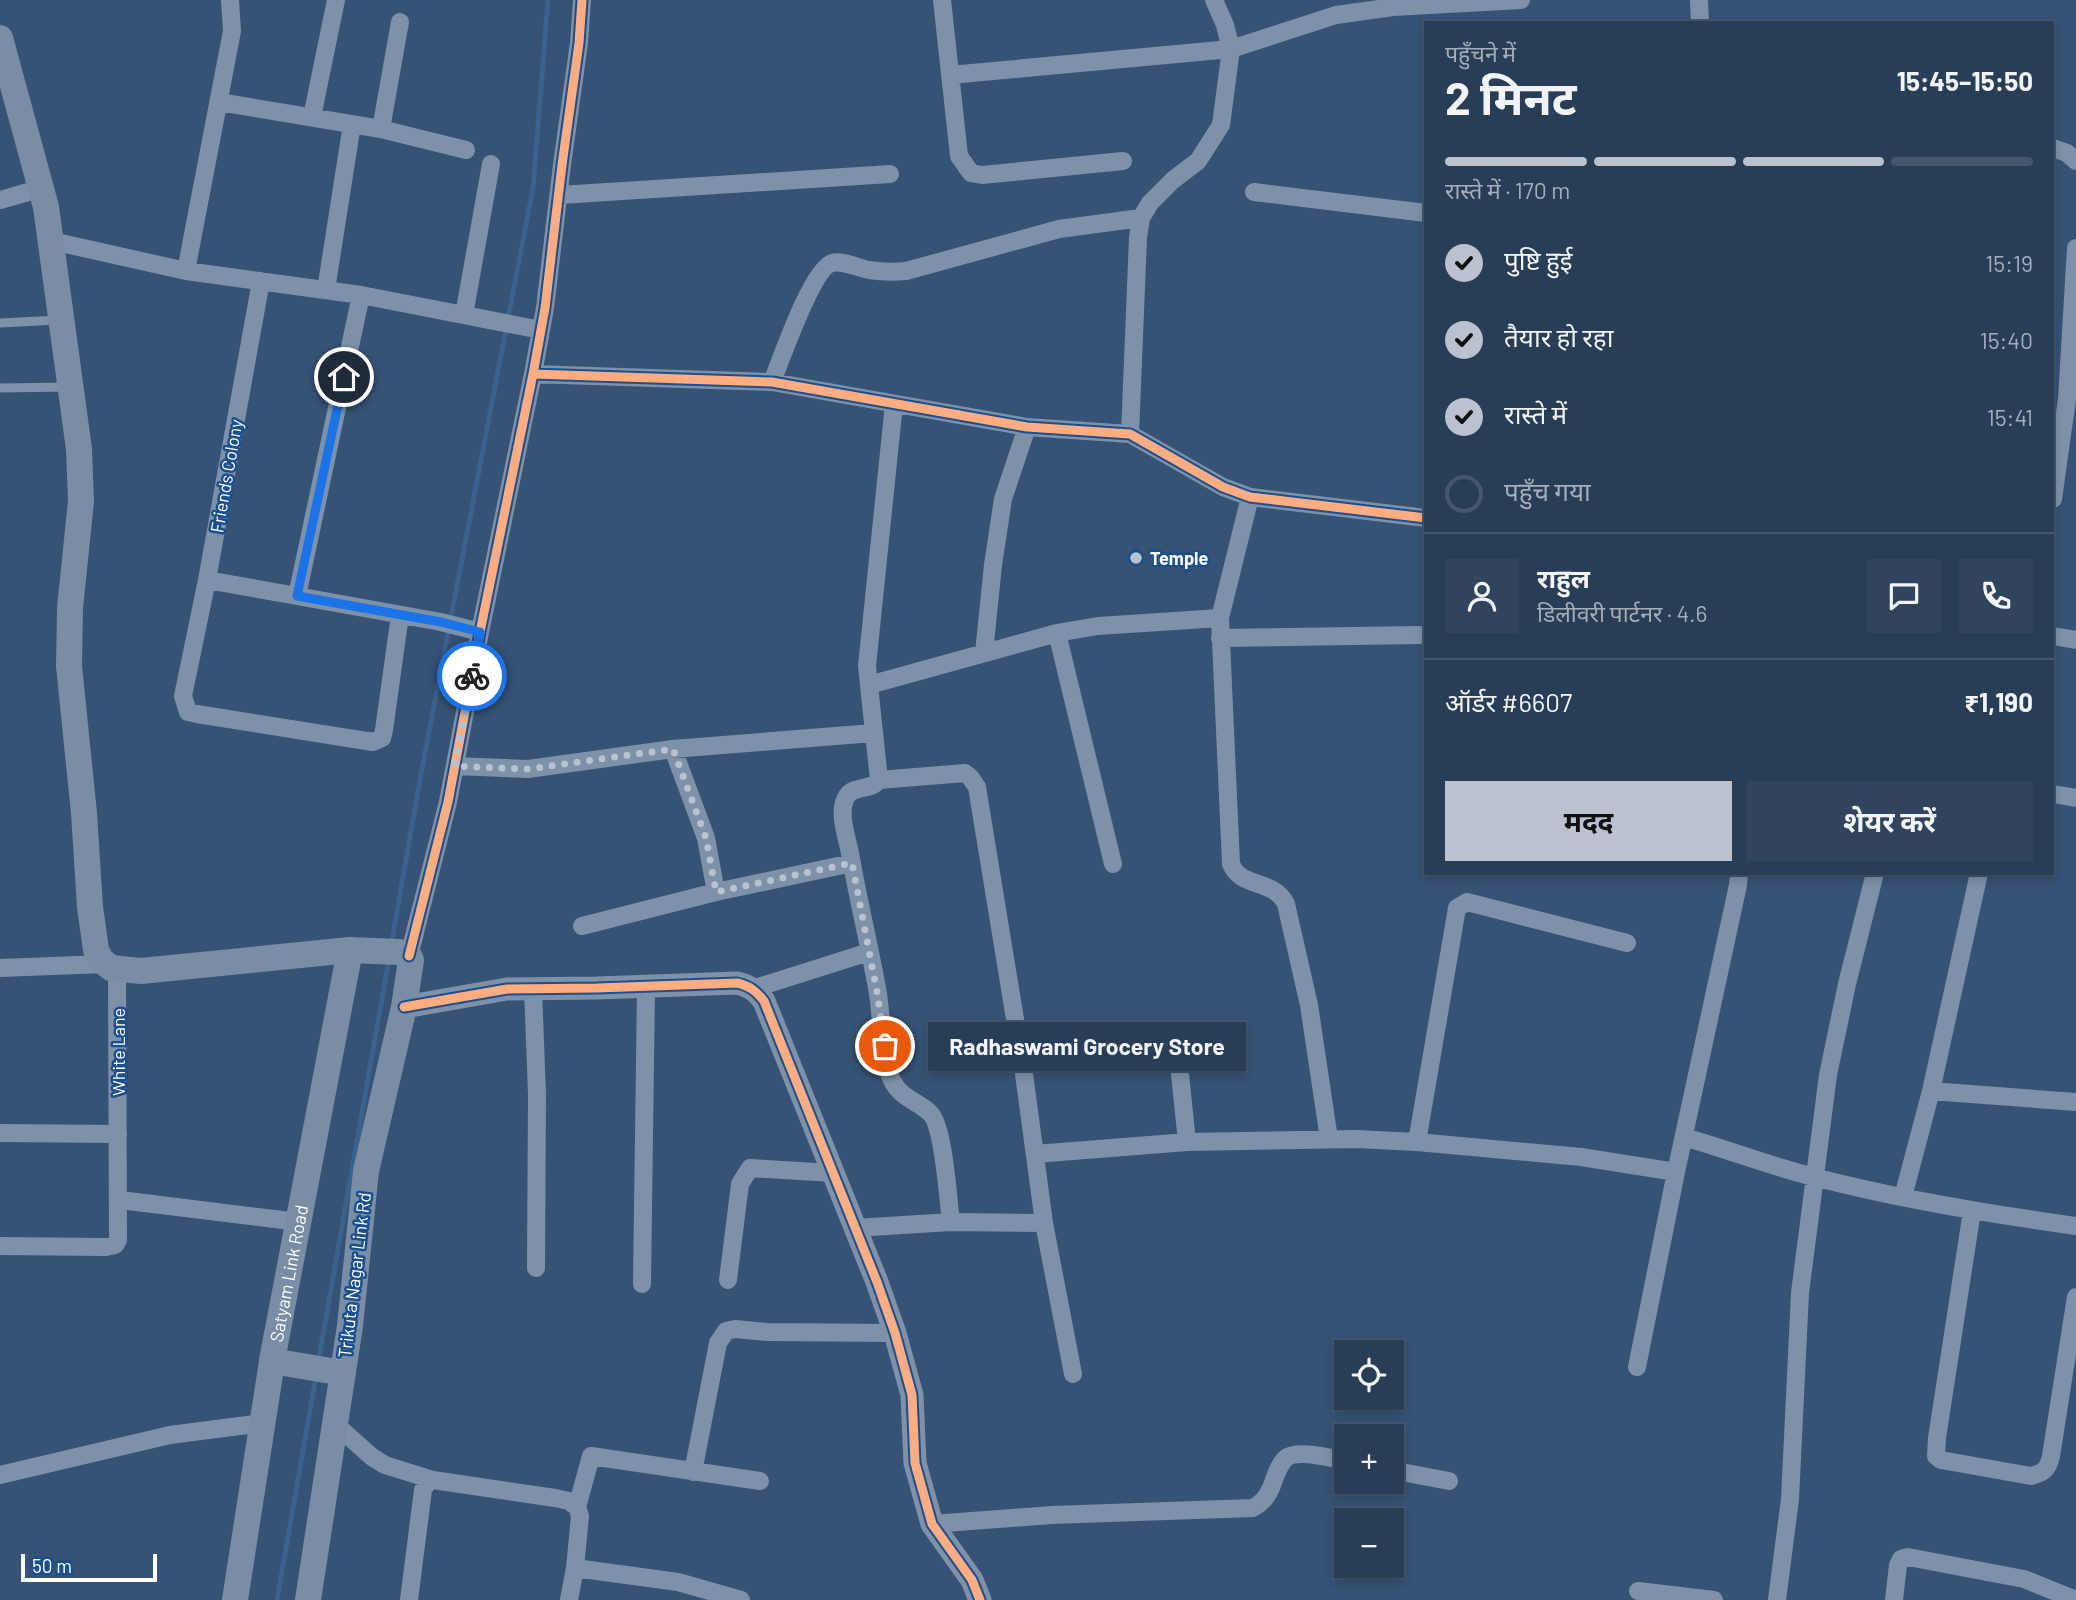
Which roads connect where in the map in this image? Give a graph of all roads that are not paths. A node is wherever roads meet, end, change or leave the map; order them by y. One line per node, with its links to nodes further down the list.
1 (230, 0): 13 (street)
2 (336, 0): 14 (street)
3 (582, 0): 25 (street)
4 (942, 0): 12 (street)
5 (1214, 0): 11 (street)
6 (1521, 0): 11 (street)
7 (1699, 0): 8 (street)
8 (1700, 21)
9 (400, 22): 16 (street)
10 (0, 38): 23 (main road)
11 (1231, 48): 12 (street); 28 (street)
12 (950, 75): 19 (street)
13 (219, 102): 14 (street); 31 (street)
14 (312, 117): 15 (street)
15 (352, 124): 16 (street); 33 (street)
16 (381, 129): 18 (street)
17 (2054, 148): 20 (street)
18 (466, 150)
19 (1123, 161)
20 (2076, 161)
21 (491, 164): 35 (street)
22 (890, 174): 25 (street)
23 (42, 188): 26 (street); 29 (main road)
24 (1254, 192): 27 (street)
25 (560, 195): 38 (street)
26 (0, 200)
27 (1424, 213)
28 (1141, 218): 40 (street); 45 (street)
29 (52, 241): 31 (street); 36 (main road)
30 (2076, 248): 46 (street)
31 (187, 271): 32 (street)
32 (261, 281): 33 (street); 49 (street, Friends Colony)
33 (326, 290): 34 (street)
34 (361, 295): 35 (street); 50 (street)
35 (464, 315): 38 (street)
36 (62, 320): 37 (lane); 41 (main road)
37 (0, 323)
38 (541, 330): 39 (street)
39 (533, 374): 40 (street); 53 (street)
40 (772, 382): 43 (street)
41 (71, 387): 42 (lane); 78 (main road)
42 (0, 388)
43 (894, 404): 44 (street); 60 (street)
44 (1027, 427): 45 (street); 59 (street)
45 (1130, 434): 47 (street)
46 (2054, 492)
47 (1250, 497): 48 (street); 52 (street)
48 (1424, 518)
49 (207, 580): 50 (street); 51 (street, Friends Colony)
50 (297, 596): 51 (street)
51 (400, 615): 53 (street)
52 (1220, 618): 54 (street); 57 (street)
53 (480, 632): 63 (street)
54 (1057, 633): 59 (street); 68 (street)
55 (1420, 635): 57 (street)
56 (2054, 636): 58 (street)
57 (1220, 638): 90 (street)
58 (2076, 640)
59 (984, 653): 60 (street)
60 (869, 685): 61 (street)
61 (873, 733): 62 (street); 64 (street)
62 (673, 749): 63 (street); 72 (street)
63 (455, 766): 77 (street)
64 (879, 780): 67 (street); 93 (street)
65 (2054, 794): 66 (street)
66 (2076, 798)
67 (852, 863): 72 (street); 76 (street)
68 (1113, 864)
69 (1739, 875): 89 (street)
70 (1875, 875): 96 (street)
71 (1979, 875): 85 (street)
72 (716, 892): 73 (street)
73 (582, 926)
74 (1627, 943): 92 (street)
75 (358, 950): 77 (main road); 78 (main road); 100 (main road, Satyam Link Road)
76 (869, 952): 82 (street); 101 (street)
77 (404, 954): 83 (main road, Trikuta Nagar Link Rd)
78 (111, 967): 79 (street); 88 (street, White Lane)
79 (0, 968)
80 (646, 987): 81 (street); 82 (street); 108 (street)
81 (533, 989): 83 (street); 106 (street)
82 (752, 989): 95 (street)
83 (404, 1007): 113 (main road, Trikuta Nagar Link Rd)
84 (1115, 1039): 91 (street)
85 (1931, 1091): 86 (street); 97 (street)
86 (2076, 1102)
87 (0, 1133): 88 (street)
88 (118, 1134): 98 (street, White Lane)
89 (1685, 1137): 94 (street); 96 (street)
90 (1329, 1139): 91 (street); 92 (street)
91 (1187, 1142): 93 (street)
92 (1417, 1142): 94 (street)
93 (1035, 1154): 102 (street)
94 (1676, 1172): 112 (street)
95 (833, 1173): 104 (street); 107 (street)
96 (1815, 1177): 97 (street); 136 (street)
97 (1903, 1197): 99 (street)
98 (120, 1200): 100 (street); 105 (street, White Lane)
99 (1972, 1211): 103 (street); 109 (street)
100 (299, 1222): 111 (main road, Satyam Link Road)
101 (951, 1222): 102 (street); 104 (street)
102 (1044, 1223): 114 (street)
103 (2076, 1226)
104 (855, 1228): 110 (street)
105 (0, 1246)
106 (536, 1268)
107 (728, 1280)
108 (642, 1284)
109 (2076, 1297)
110 (895, 1333): 118 (street); 125 (street)
111 (280, 1363): 113 (main road); 115 (main road, Satyam Link Road)
112 (1637, 1367)
113 (334, 1371): 116 (main road, Trikuta Nagar Link Rd)
114 (1073, 1374)
115 (263, 1423): 120 (street); 129 (main road, Satyam Link Road)
116 (335, 1424): 121 (street); 130 (main road, Trikuta Nagar Link Rd)
117 (1334, 1459): 125 (street)
118 (693, 1472): 122 (street); 124 (street)
119 (1404, 1472): 123 (street)
120 (0, 1475)
121 (433, 1480): 124 (street); 131 (street)
122 (760, 1481)
123 (1449, 1481)
124 (577, 1507): 126 (street)
125 (932, 1524): 134 (street)
126 (575, 1568): 128 (street); 132 (street)
127 (1638, 1591): 135 (street)
128 (694, 1593): 133 (street)
129 (235, 1600)
130 (307, 1600)
131 (409, 1600)
132 (569, 1600)
133 (741, 1600)
134 (980, 1600)
135 (1714, 1600)
136 (1777, 1600)
137 (1894, 1600): 138 (street)
138 (2076, 1600)

